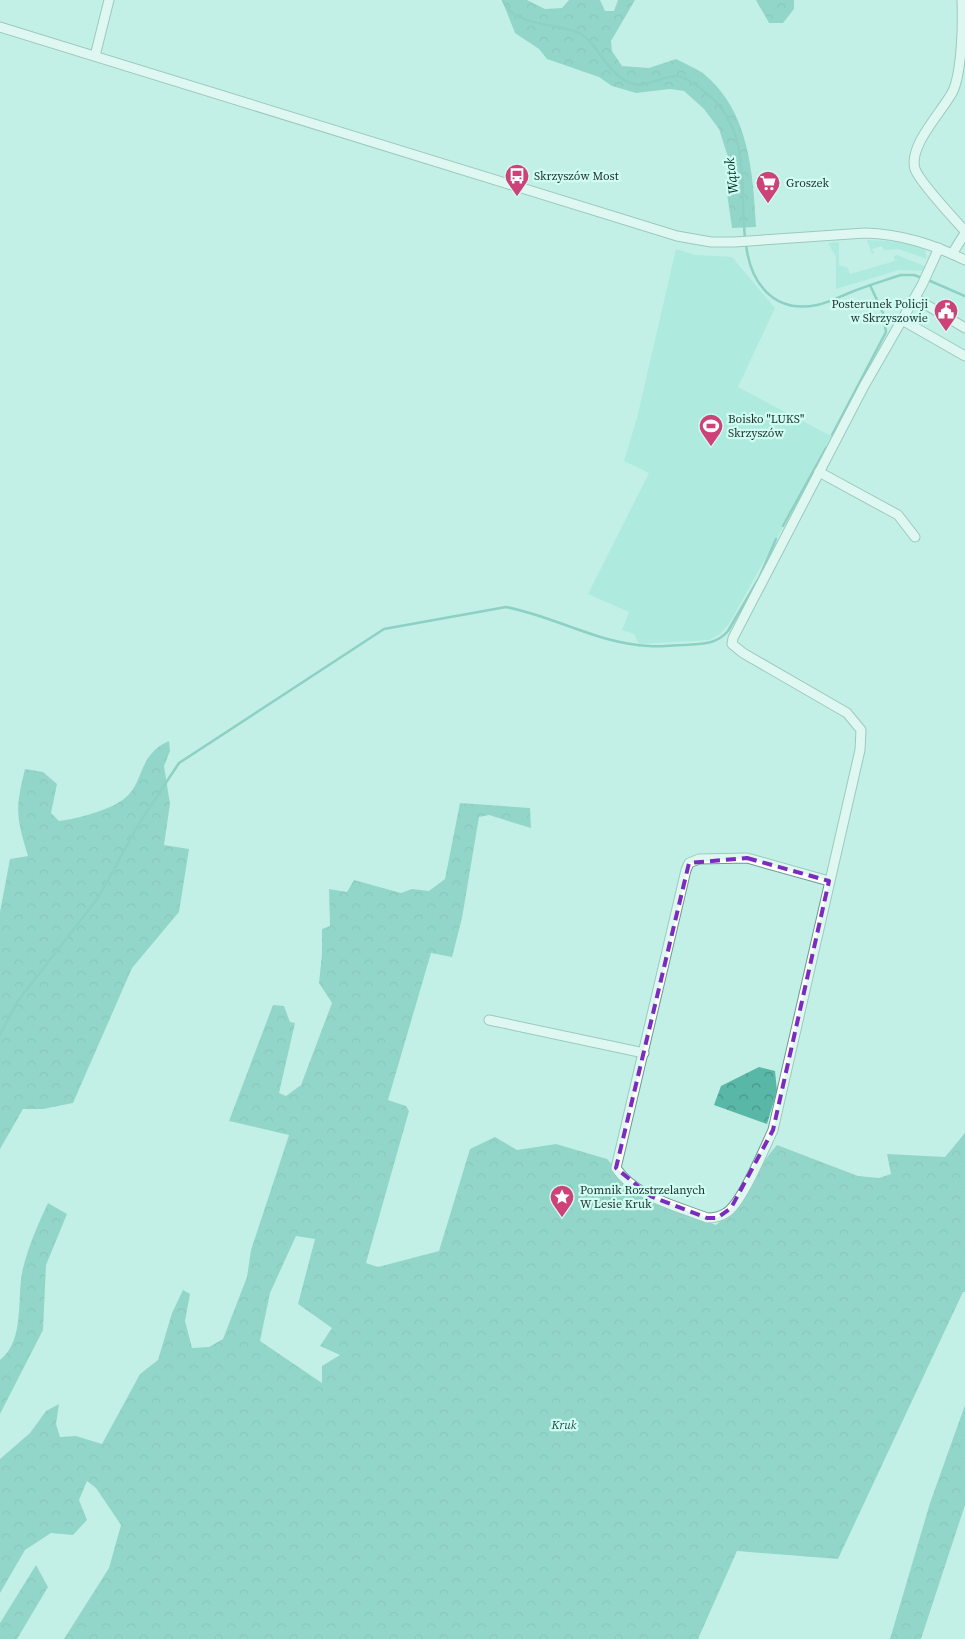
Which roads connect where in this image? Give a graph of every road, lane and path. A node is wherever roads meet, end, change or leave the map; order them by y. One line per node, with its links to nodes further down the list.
1 (108, 0): 4 (street)
2 (962, 0): 5 (street)
3 (0, 27): 4 (street)
4 (95, 56): 6 (street)
5 (965, 232): 7 (street)
6 (939, 248): 7 (street); 9 (street)
7 (952, 254): 8 (street)
8 (965, 260)
9 (915, 298): 10 (street); 11 (street)
10 (902, 320): 12 (street); 13 (street)
11 (965, 328)
12 (965, 356)
13 (820, 472): 14 (street); 15 (street)
14 (915, 537)
15 (829, 882): 17 (street); 17 (street)
16 (489, 1020): 17 (street)
17 (644, 1053)

